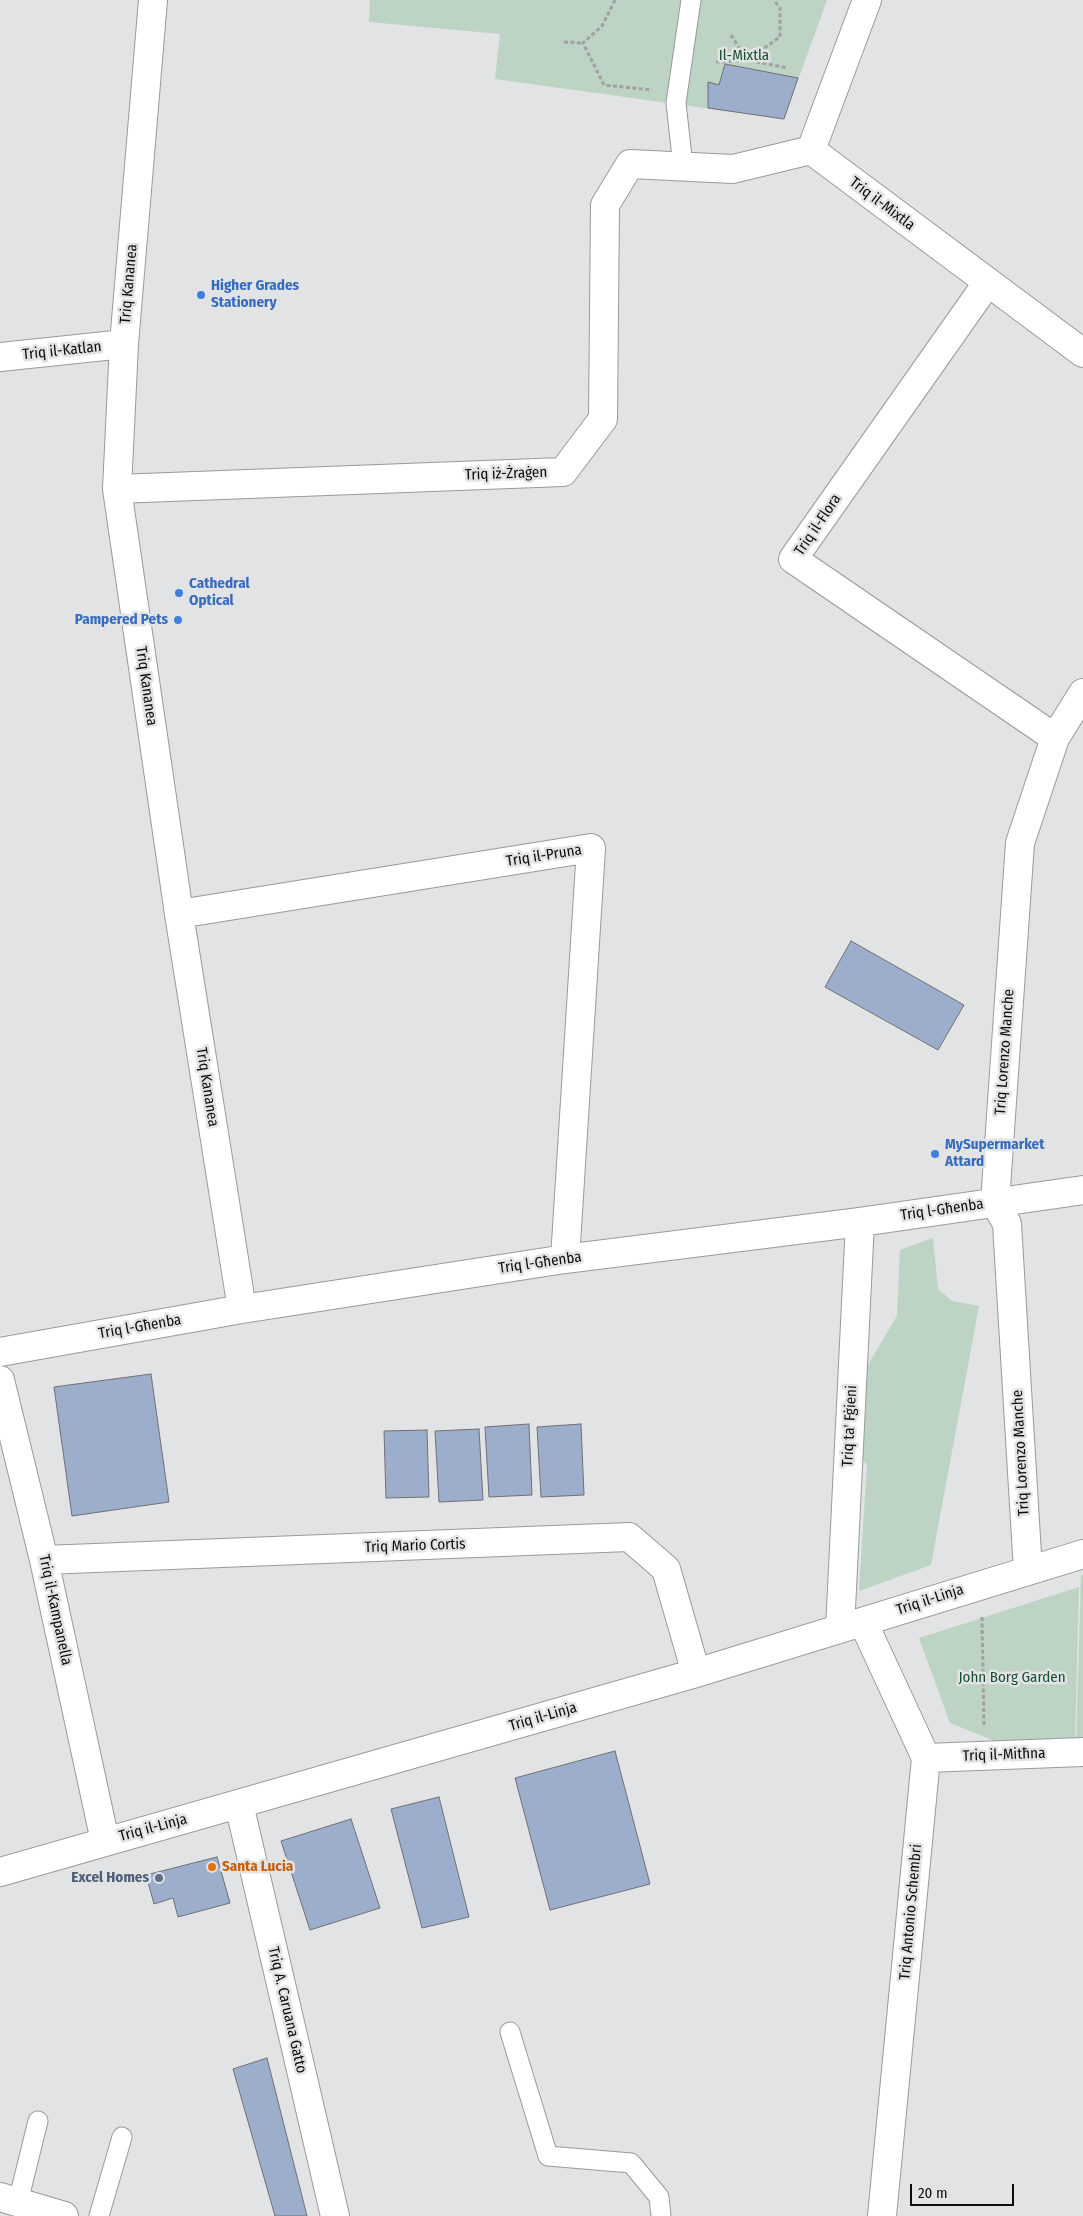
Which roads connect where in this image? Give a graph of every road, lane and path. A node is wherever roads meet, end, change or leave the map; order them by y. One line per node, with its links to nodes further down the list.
1 (154, 0): 16 (street, Triq Kananea)
2 (615, 0): 8 (path)
3 (691, 0): 14 (lane)
4 (774, 0): 9 (path)
5 (867, 0): 13 (street)
6 (731, 35): 9 (path)
7 (564, 42): 8 (path)
8 (583, 43): 12 (path)
9 (747, 60): 10 (path); 11 (path)
10 (716, 62)
11 (788, 68)
12 (660, 91)
13 (811, 150): 14 (street, Triq iż-Żraġen); 15 (street, Triq il-Mixtla)
14 (683, 166): 19 (street, Triq iż-Żraġen)
15 (988, 282): 17 (street, Triq il-Mixtla); 21 (street, Triq il-Flora)
16 (124, 344): 18 (street, Triq il-Katlan); 19 (street, Triq Kananea)
17 (1083, 353)
18 (0, 357)
19 (117, 489): 22 (street, Triq Kananea)
20 (1083, 693): 21 (street, Triq Lorenzo Manche)
21 (1055, 738): 24 (street, Triq Lorenzo Manche)
22 (179, 914): 26 (street, Triq il-Pruna); 27 (street, Triq Kananea)
23 (1083, 1190): 24 (street, Triq l-Għenba)
24 (995, 1202): 25 (street, Triq l-Għenba); 32 (street, Triq Lorenzo Manche)
25 (860, 1222): 26 (street, Triq l-Għenba); 34 (street, Triq ta' Fġieni)
26 (565, 1259): 27 (street, Triq l-Għenba)
27 (242, 1309): 28 (street, Triq l-Għenba)
28 (0, 1352)
29 (0, 1380): 31 (street, Triq il-Kampanella)
30 (1083, 1554): 32 (street, Triq il-Linja)
31 (44, 1560): 35 (street, Triq Mario Cortis); 40 (street, Triq il-Kampanella)
32 (1028, 1571): 33 (street, Triq il-Linja)
33 (981, 1584): 34 (street, Triq il-Linja); 37 (path)
34 (852, 1625): 35 (street, Triq il-Linja); 38 (street)
35 (696, 1673): 39 (street, Triq il-Linja)
36 (1083, 1752): 37 (street, Triq il-Mitħna)
37 (985, 1755): 38 (street, Triq il-Mitħna)
38 (926, 1758): 50 (street, Triq Antonio Schembri)
39 (239, 1804): 40 (street, Triq il-Linja); 48 (street, Triq A. Caruana Gatto)
40 (105, 1841): 41 (street, Triq il-Linja)
41 (0, 1872)
42 (510, 2032): 49 (lane)
43 (38, 2121): 45 (lane)
44 (122, 2137): 47 (lane)
45 (9, 2199): 46 (street)
46 (64, 2216)
47 (100, 2216)
48 (334, 2216)
49 (661, 2216)
50 (882, 2216)

